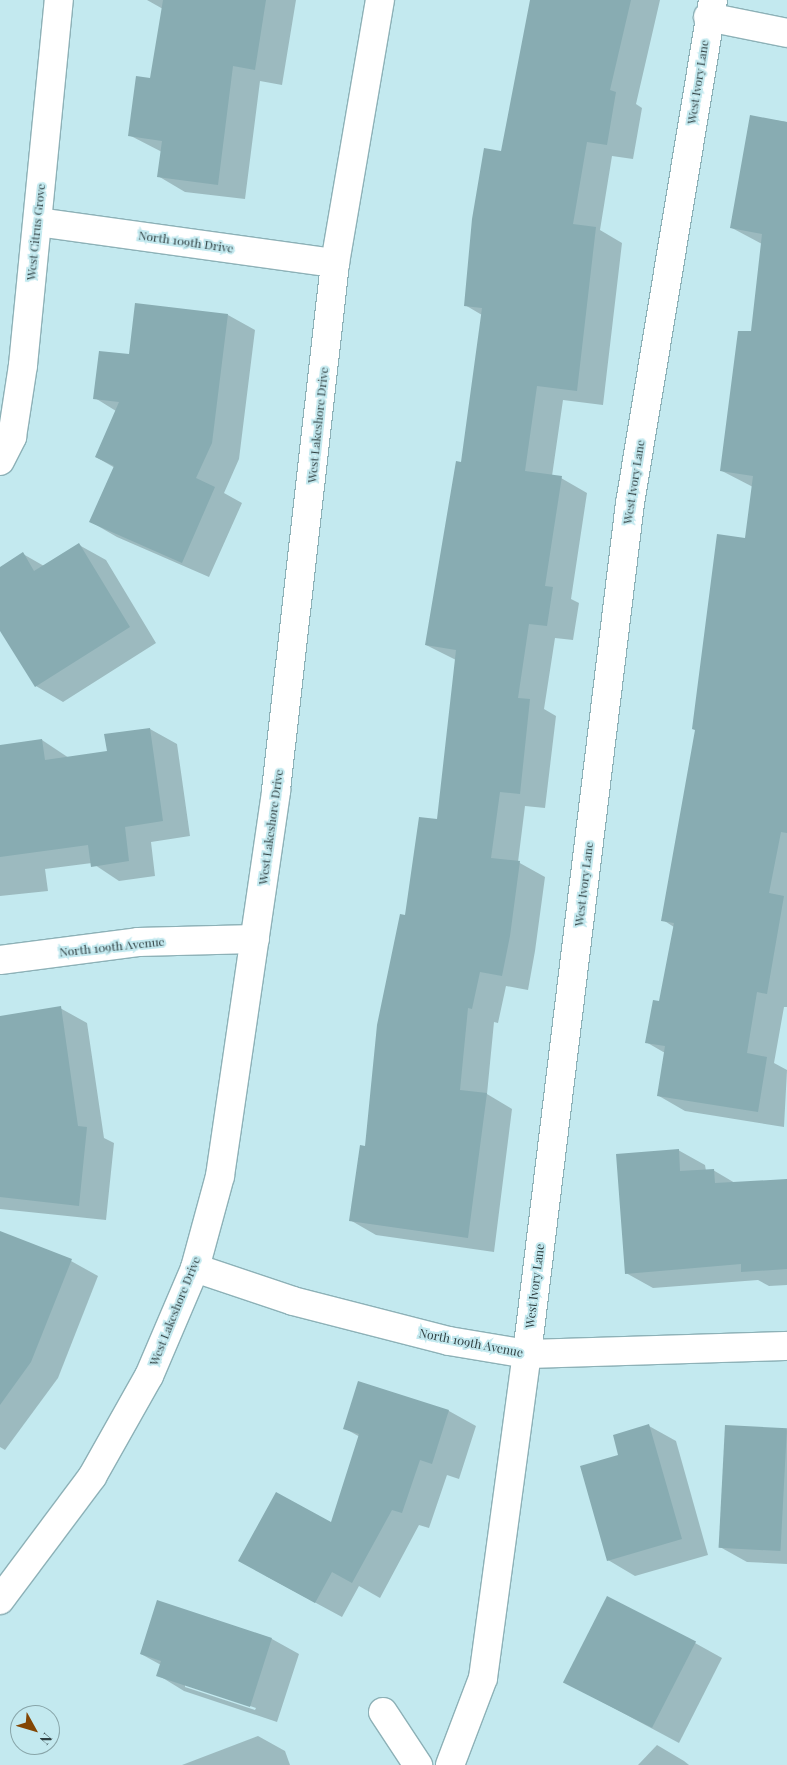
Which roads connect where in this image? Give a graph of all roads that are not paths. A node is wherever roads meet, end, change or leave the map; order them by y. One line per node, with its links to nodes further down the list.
1 (59, 0): 5 (street, West Citrus Grove)
2 (380, 0): 6 (street, West Lakeshore Drive)
3 (710, 9): 4 (street); 12 (street, West Ivory Lane)
4 (787, 33)
5 (38, 222): 6 (street, North 109th Drive); 7 (street, West Citrus Grove)
6 (335, 263): 8 (street, West Lakeshore Drive)
7 (0, 461)
8 (255, 939): 9 (street, North 109th Avenue); 10 (street, West Lakeshore Drive)
9 (0, 960)
10 (195, 1268): 12 (street, North 109th Avenue); 13 (street, West Lakeshore Drive)
11 (787, 1346): 12 (street, North 109th Avenue)
12 (527, 1354): 16 (street, West Ivory Lane)
13 (0, 1600)
14 (383, 1712): 15 (street)
15 (418, 1765)
16 (450, 1765)

